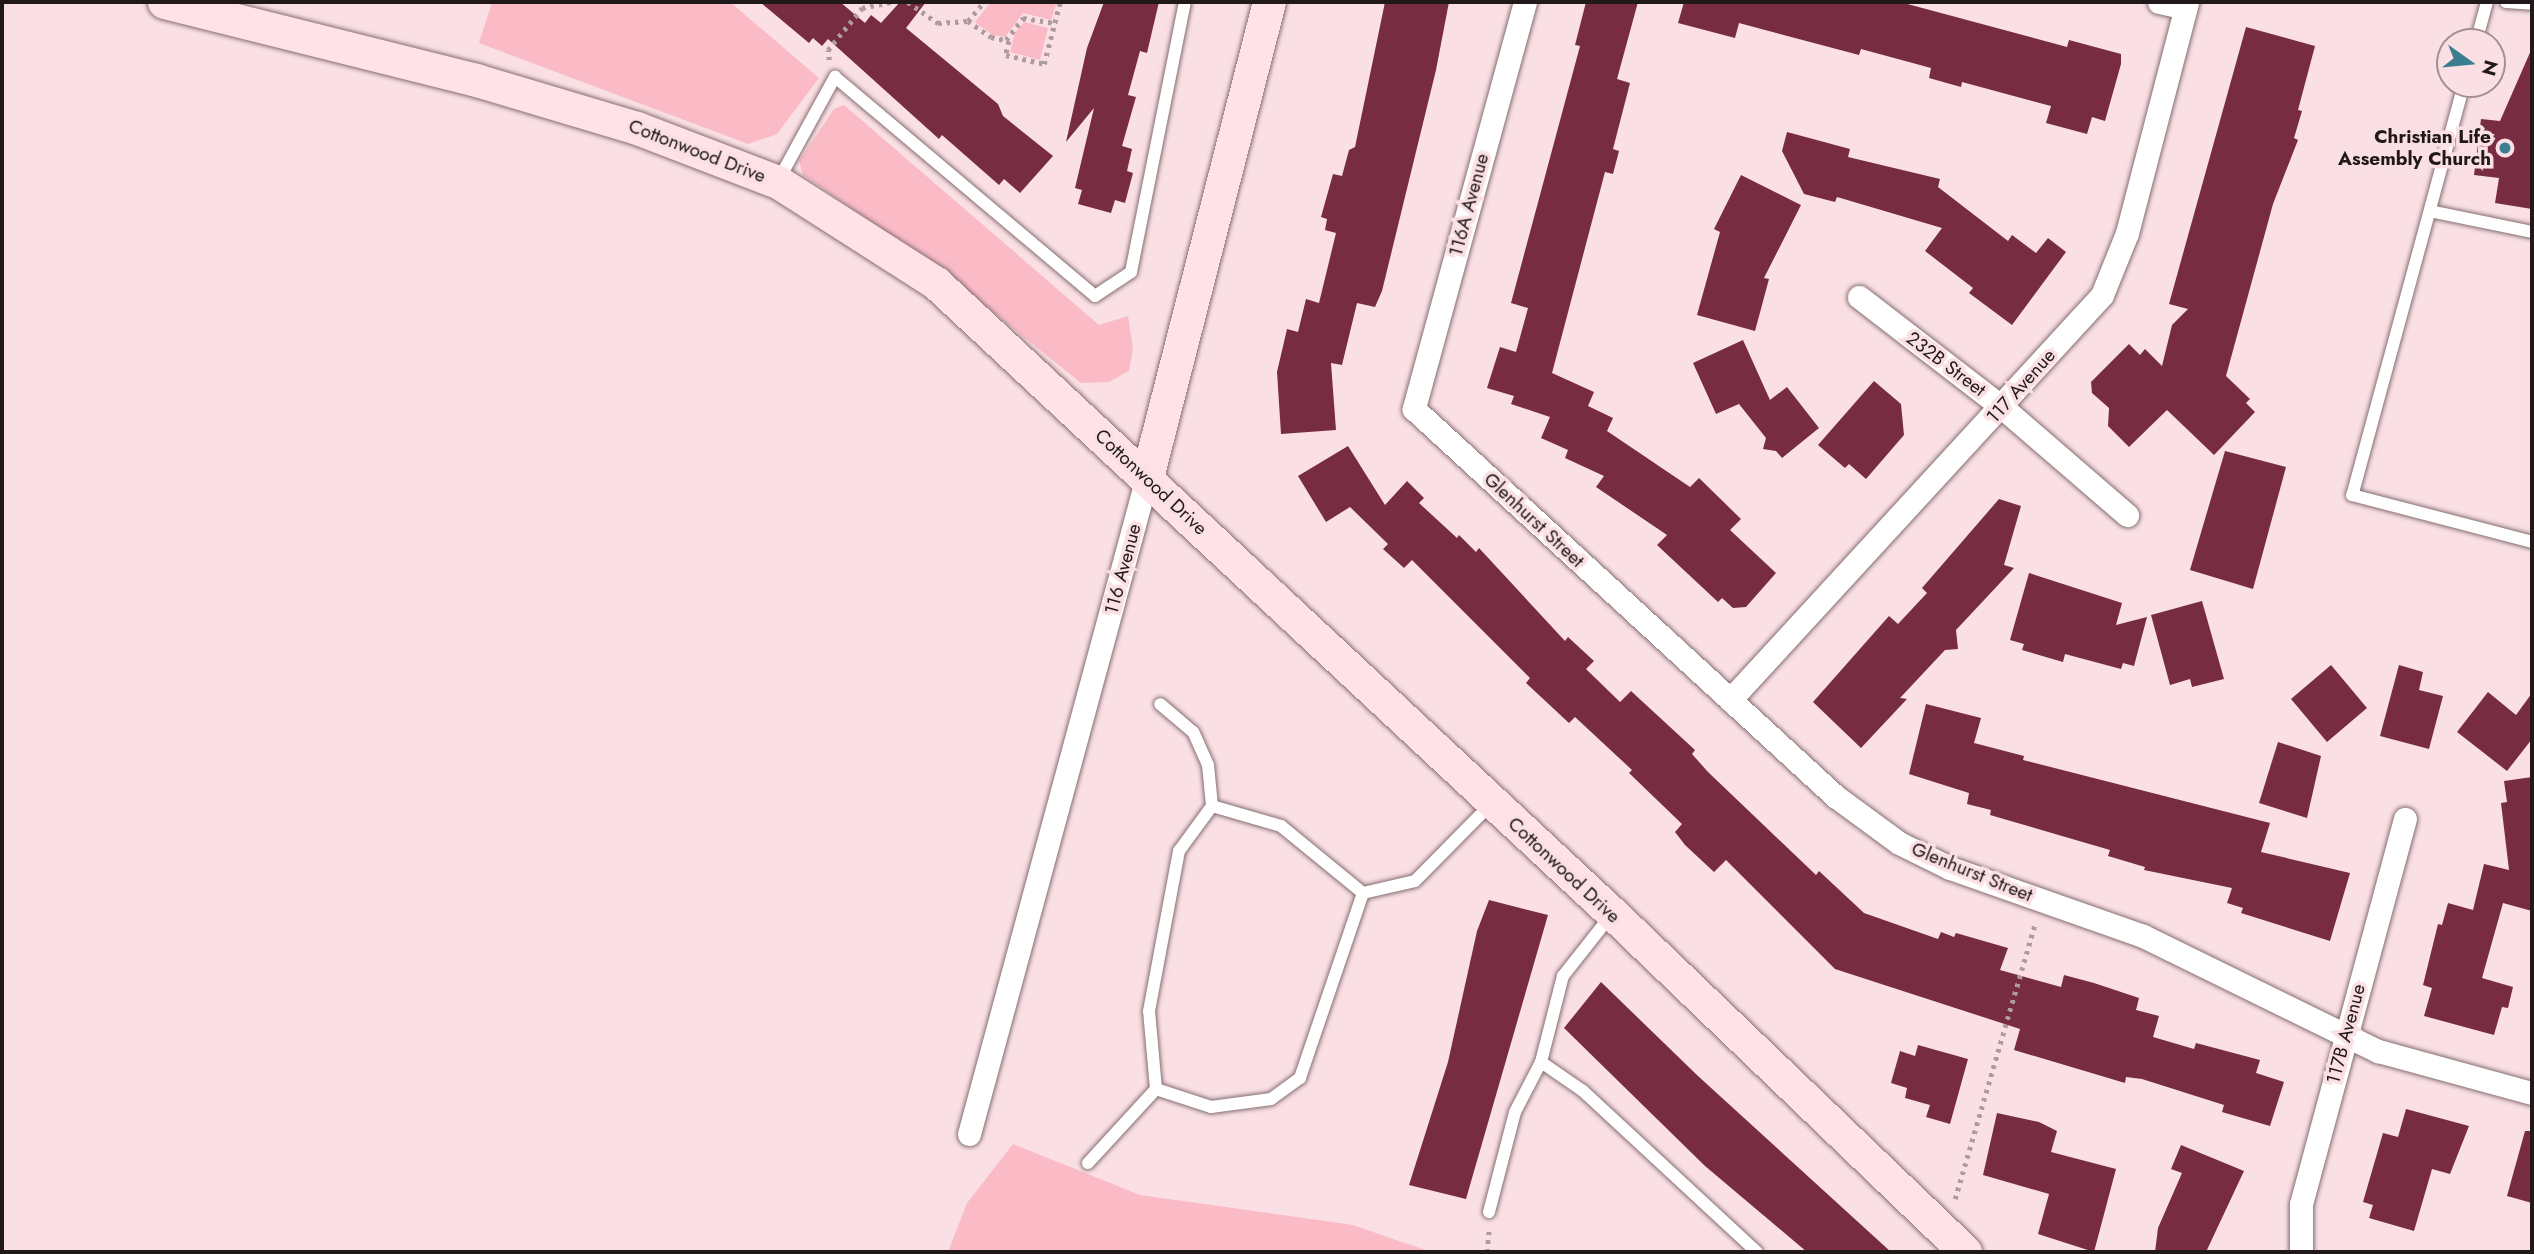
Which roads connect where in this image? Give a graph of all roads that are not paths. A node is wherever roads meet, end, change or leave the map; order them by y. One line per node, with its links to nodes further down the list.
1 (164, 2): 12 (street, Cottonwood Drive)
2 (1185, 2): 12 (lane)
3 (1269, 2): 18 (street, 116 Avenue)
4 (1525, 2): 17 (street, 116A Avenue)
5 (2159, 2): 9 (street)
6 (2487, 2): 10 (lane)
7 (2506, 2): 8 (lane)
8 (2532, 4)
9 (2186, 5): 16 (street, 117 Avenue)
10 (2480, 28)
11 (2460, 98): 13 (lane)
12 (778, 181): 18 (street, Cottonwood Drive)
13 (2430, 211): 14 (lane); 20 (lane)
14 (2532, 232)
15 (1859, 298): 16 (street, 232B Street)
16 (2003, 408): 19 (street, 232B Street); 21 (street, 117 Avenue)
17 (1414, 409): 21 (street, Glenhurst Street)
18 (1147, 477): 23 (street, Cottonwood Drive); 32 (street, 116 Avenue)
19 (2127, 515)
20 (2532, 542)
21 (1730, 700): 28 (street, Glenhurst Street)
22 (1160, 704): 24 (lane)
23 (1492, 803): 26 (lane); 27 (street, Cottonwood Drive)
24 (1212, 807): 26 (lane); 30 (lane)
25 (2405, 819): 28 (street, 117B Avenue)
26 (1363, 894): 30 (lane)
27 (1613, 914): 29 (lane); 35 (street, Cottonwood Drive)
28 (2345, 1037): 31 (street, Glenhurst Street); 37 (street, 117B Avenue)
29 (1541, 1062): 34 (lane); 36 (lane)
30 (1156, 1089): 33 (lane)
31 (2532, 1093)
32 (969, 1134)
33 (1088, 1163)
34 (1489, 1212)
35 (1953, 1244)
36 (1757, 1252)
37 (2301, 1252)

